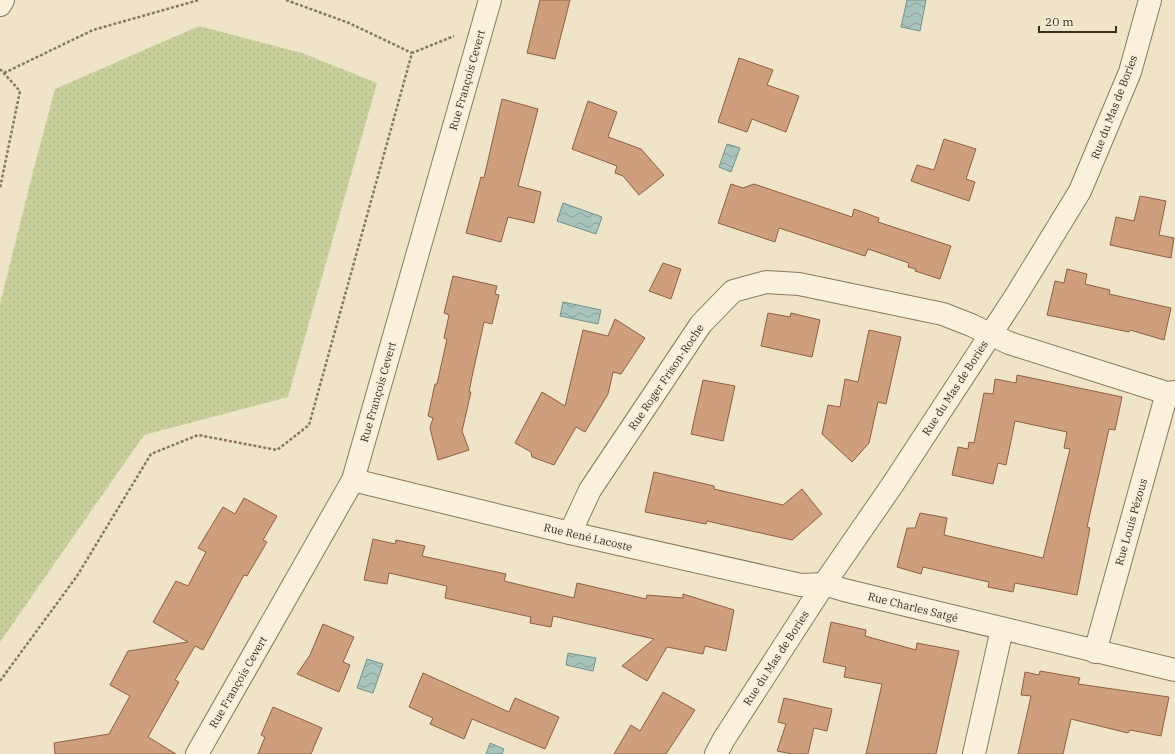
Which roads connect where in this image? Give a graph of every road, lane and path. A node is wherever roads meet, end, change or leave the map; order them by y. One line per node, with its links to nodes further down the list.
1 (3, 0): 6 (street)
2 (199, 0): 10 (path)
3 (286, 0): 8 (path)
4 (490, 0): 7 (street, Rue François Cevert)
5 (1150, 0): 12 (street, Rue du Mas de Bories)
6 (0, 4)
7 (483, 25): 8 (path); 14 (street, Rue François Cevert)
8 (412, 53): 20 (path)
9 (0, 68): 10 (path)
10 (4, 73): 11 (path)
11 (0, 188)
12 (991, 334): 13 (street, Rue Louis Pézous); 15 (street, Rue Roger Frison-Roche); 16 (street, Rue du Mas de Bories)
13 (1171, 393): 18 (street, Rue Louis Pézous)
14 (353, 480): 15 (street, Rue René Lacoste); 21 (street, Rue François Cevert)
15 (570, 533): 16 (street, Rue René Lacoste)
16 (824, 584): 17 (street, Rue Charles Satgé); 22 (street, Rue du Mas de Bories)
17 (1002, 629): 18 (street, Rue Charles Satgé); 23 (street)
18 (1096, 652): 19 (street, Rue Charles Satgé)
19 (1175, 670)
20 (0, 681)
21 (197, 754)
22 (716, 754)
23 (974, 754)

